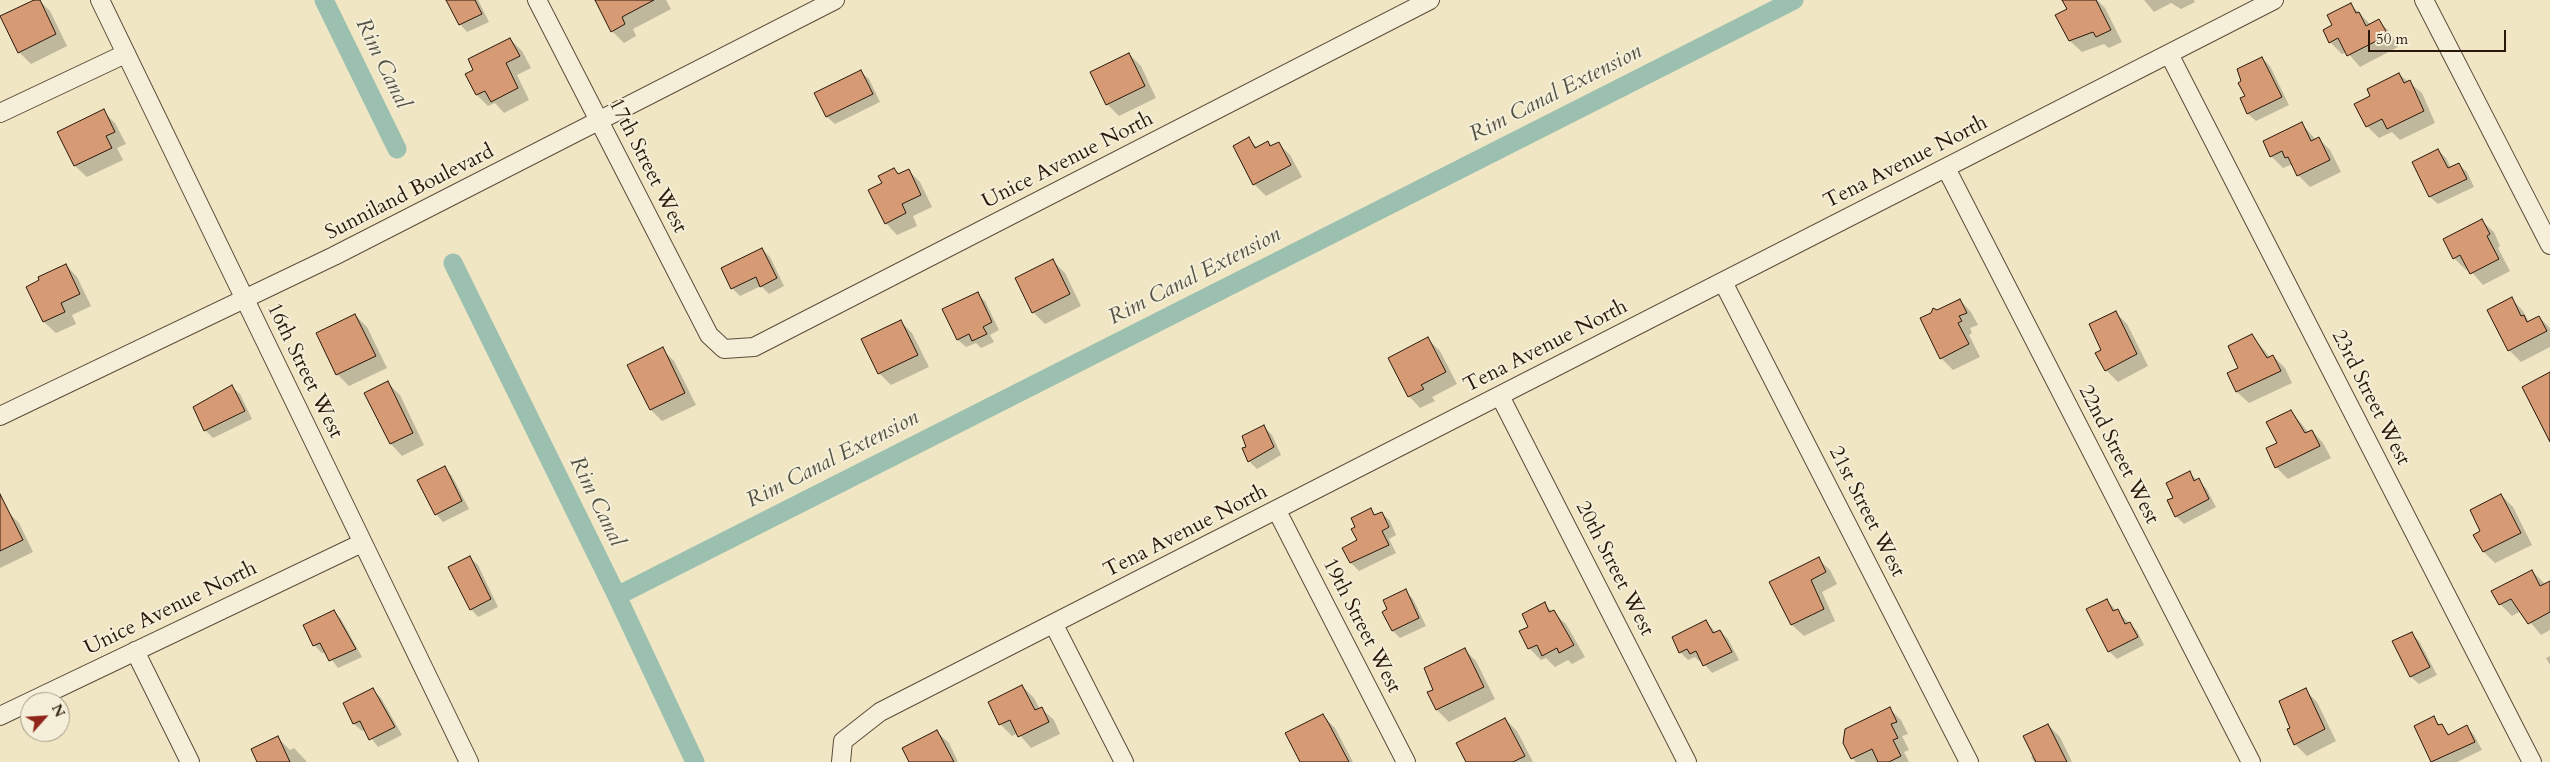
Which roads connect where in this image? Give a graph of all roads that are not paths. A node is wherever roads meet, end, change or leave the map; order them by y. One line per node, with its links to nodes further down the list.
1 (100, 0): 7 (street, 16th Street West)
2 (537, 0): 10 (street, 17th Street West)
3 (835, 0): 10 (street, Sunniland Boulevard)
4 (1430, 0): 15 (street, Unice Avenue North)
5 (2274, 0): 8 (street, Tena Avenue North)
6 (2424, 0): 12 (street)
7 (125, 54): 9 (street); 14 (street, 16th Street West)
8 (2169, 54): 11 (street, Tena Avenue North); 31 (street, 23rd Street West)
9 (0, 113)
10 (599, 121): 14 (street, Sunniland Boulevard); 15 (street, 17th Street West)
11 (1946, 168): 13 (street, Tena Avenue North); 30 (street, 22nd Street West)
12 (2550, 245)
13 (1723, 282): 16 (street, Tena Avenue North); 29 (street, 21st Street West)
14 (244, 299): 17 (street, Sunniland Boulevard); 19 (street, 16th Street West)
15 (724, 349)
16 (1500, 396): 18 (street, Tena Avenue North); 28 (street, 20th Street West)
17 (0, 416)
18 (1277, 510): 20 (street, Tena Avenue North); 27 (street, 19th Street West)
19 (362, 543): 21 (street, Unice Avenue North); 24 (street, 16th Street West)
20 (1054, 625): 25 (street, Tena Avenue North); 26 (street)
21 (136, 651): 22 (street, Unice Avenue North); 23 (street)
22 (0, 716)
23 (190, 762)
24 (469, 762)
25 (841, 762)
26 (1124, 762)
27 (1406, 762)
28 (1687, 762)
29 (1969, 762)
30 (2251, 762)
31 (2532, 762)

